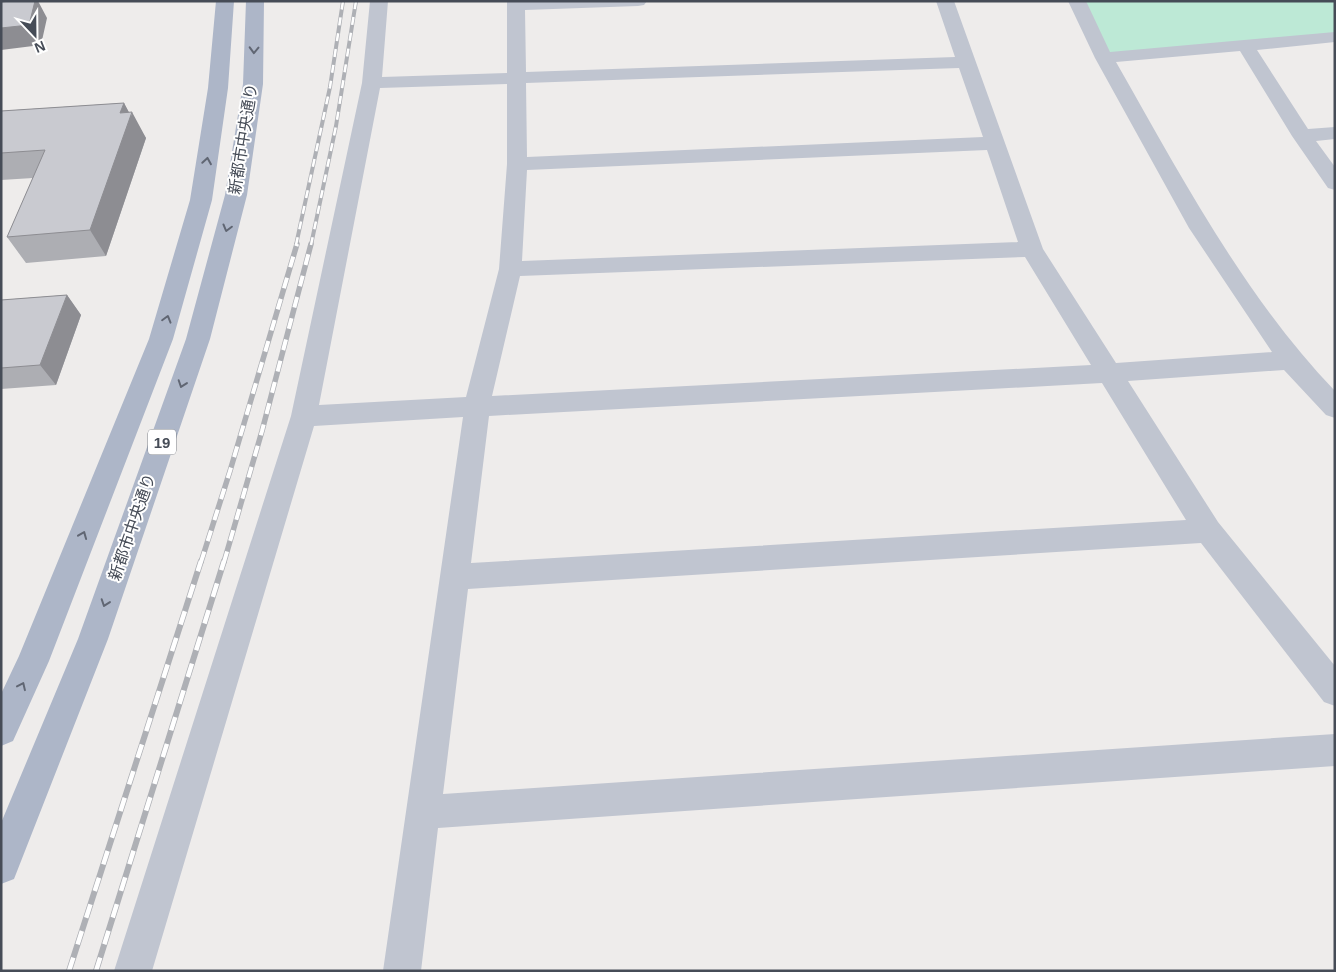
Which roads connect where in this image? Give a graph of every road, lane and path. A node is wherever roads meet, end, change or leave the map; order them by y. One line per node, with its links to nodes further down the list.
1 (225, 1): 29 (main road, 新都市中央通り / 19, one-way to 1)
2 (255, 1): 32 (main road, 新都市中央通り / 19, one-way to 32)
3 (379, 1): 13 (street)
4 (638, 1): 7 (street)
5 (945, 1): 11 (street)
6 (1077, 1): 10 (street)
7 (517, 3): 12 (street)
8 (1335, 38): 9 (street)
9 (1245, 45): 10 (street); 15 (street)
10 (1104, 58): 21 (street)
11 (966, 62): 12 (street); 16 (street)
12 (516, 76): 13 (street); 17 (street)
13 (372, 83): 25 (street)
14 (1335, 133): 15 (street)
15 (1302, 136): 18 (street)
16 (996, 144): 17 (street); 19 (street)
17 (516, 164): 20 (street)
18 (1335, 182)
19 (1032, 249): 20 (street); 22 (street)
20 (510, 269): 23 (street)
21 (1290, 360): 22 (street); 24 (street)
22 (1109, 372): 23 (street); 26 (street)
23 (478, 407): 25 (street); 27 (street)
24 (1335, 408)
25 (304, 416): 33 (street)
26 (1208, 532): 27 (street); 28 (street)
27 (455, 577): 31 (street)
28 (1335, 691)
29 (1, 730)
30 (1335, 750): 31 (street)
31 (423, 812): 34 (street)
32 (1, 866)
33 (133, 971)
34 (402, 971)

